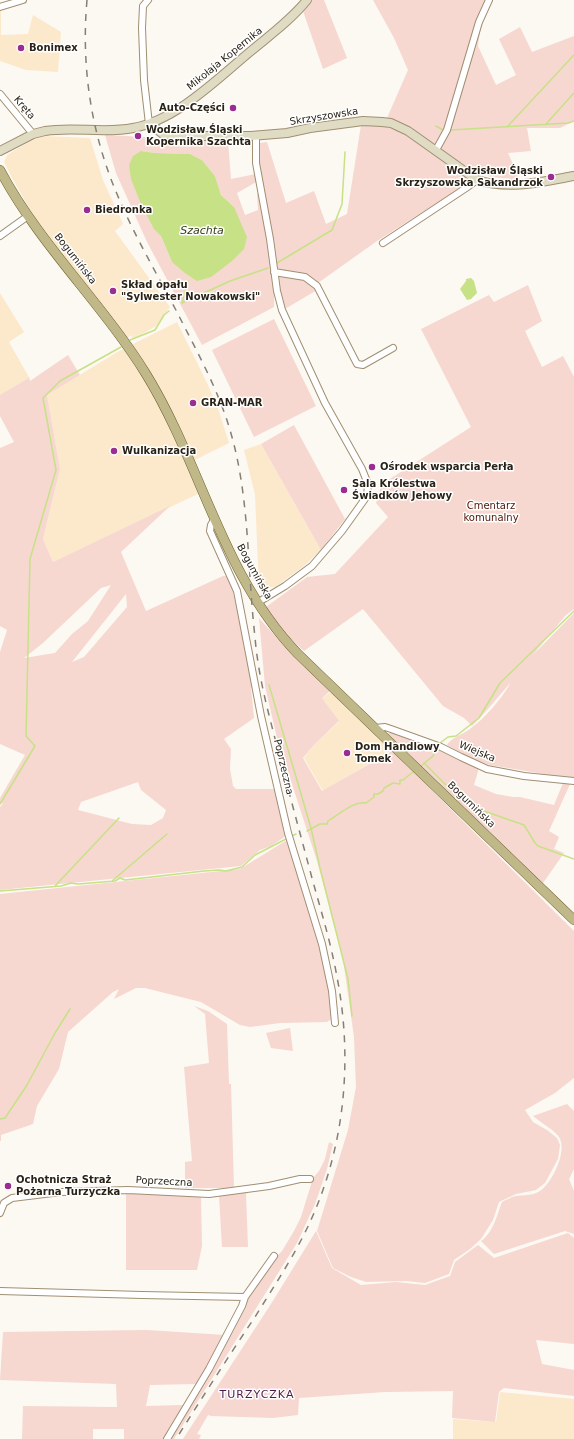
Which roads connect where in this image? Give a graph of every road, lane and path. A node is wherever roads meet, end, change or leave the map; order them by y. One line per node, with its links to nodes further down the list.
1 (23, 0): 5 (street)
2 (148, 0): 7 (street)
3 (307, 0): 7 (street, Mikołaja Kopernika)
4 (489, 0): 10 (street)
5 (0, 8)
6 (0, 94): 8 (street, Kręta)
7 (150, 123): 8 (street, Mikołaja Kopernika); 9 (street, Skrzyszowska)
8 (33, 134): 11 (street, Mikołaja Kopernika)
9 (256, 136): 10 (street, Skrzyszowska); 18 (street)
10 (436, 150): 14 (street, Skrzyszowska)
11 (0, 151)
12 (0, 170): 15 (main road, Bogumińska)
13 (574, 176): 14 (street, Skrzyszowska)
14 (476, 180): 17 (street)
15 (28, 216): 16 (street); 20 (main road, Bogumińska)
16 (0, 236)
17 (383, 243)
18 (274, 272): 19 (street); 21 (street, Bogumińska)
19 (393, 348)
20 (215, 518): 21 (main road, Bogumińska); 25 (street, Poprzeczna)
21 (258, 603): 22 (main road, Bogumińska)
22 (375, 728): 23 (street, Wiejska); 24 (main road, Bogumińska)
23 (574, 782)
24 (574, 920)
25 (335, 1023)
26 (310, 1179): 27 (street, Poprzeczna)
27 (0, 1213)
28 (274, 1256): 30 (street)
29 (0, 1291): 30 (street)
30 (245, 1297): 31 (street)
31 (167, 1439)

